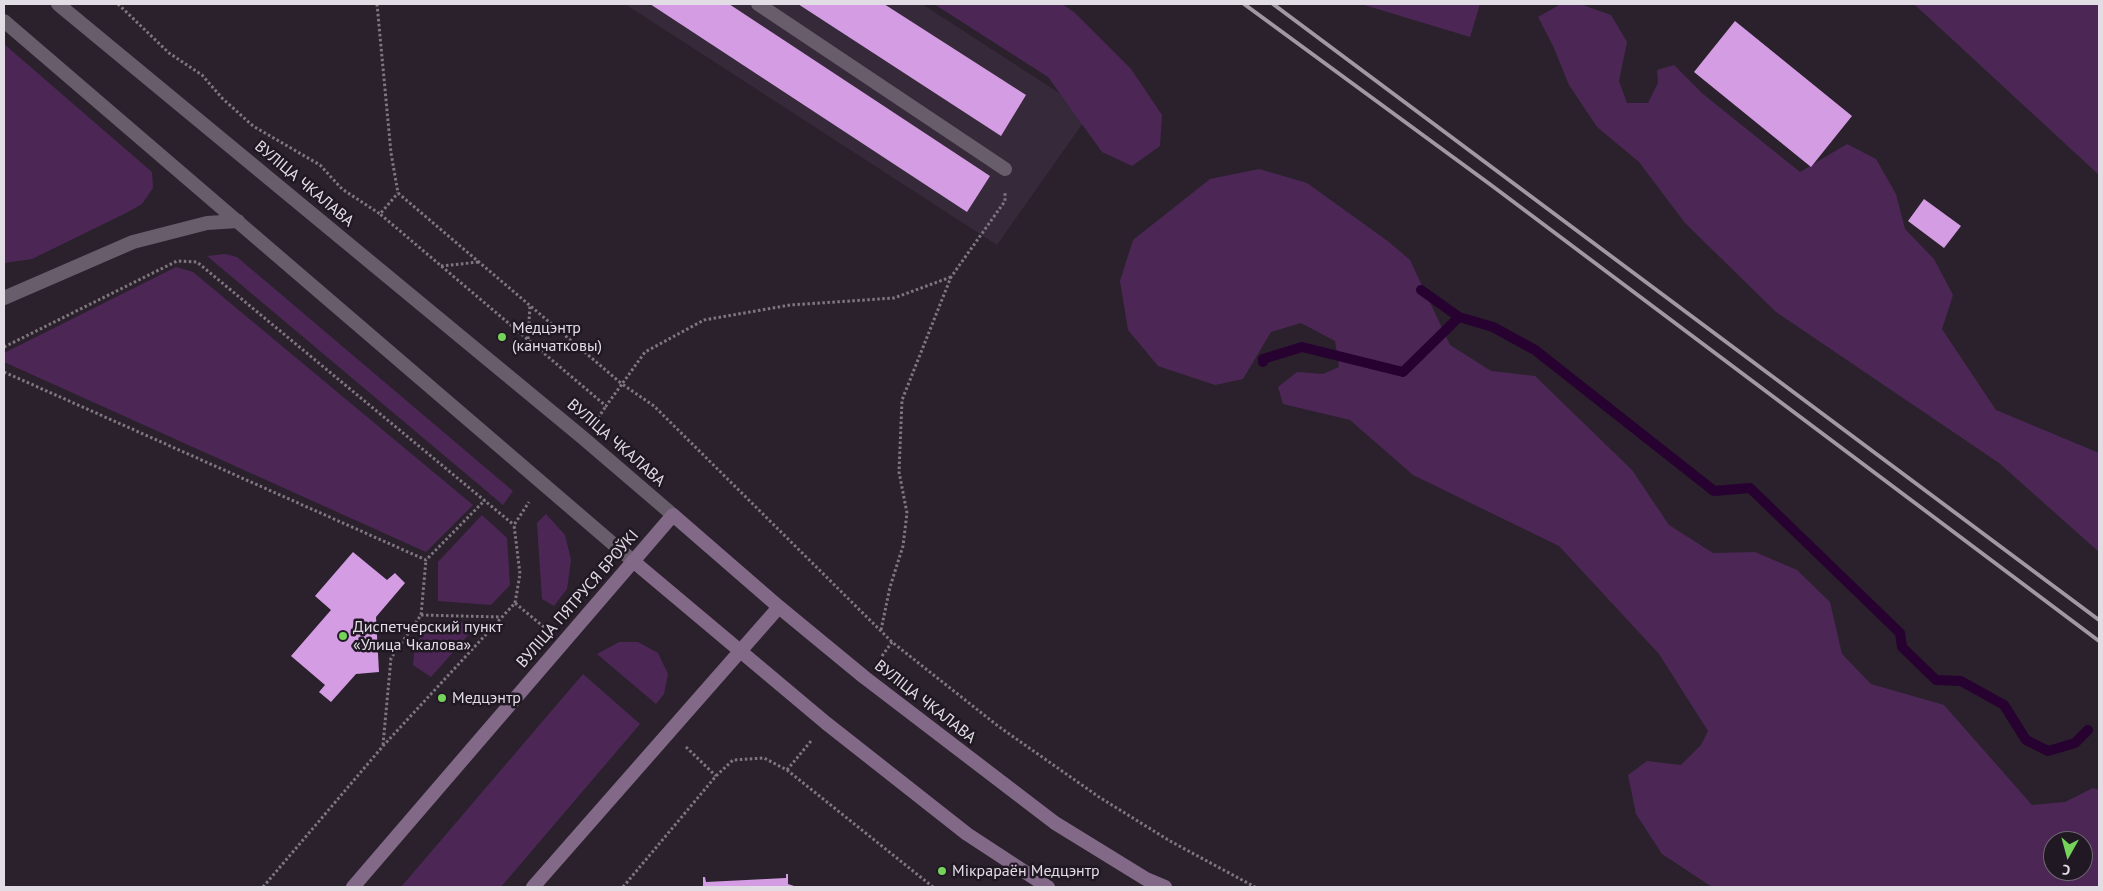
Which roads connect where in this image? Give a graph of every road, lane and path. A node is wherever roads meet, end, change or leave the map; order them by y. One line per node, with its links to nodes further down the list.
1 (58, 4): 23 (street, ВУЛІЦА ЧКАЛАВА)
2 (118, 4): 8 (path)
3 (377, 4): 7 (path)
4 (758, 4): 6 (street)
5 (4, 21): 9 (street)
6 (1005, 169): 12 (path)
7 (398, 193): 8 (path); 10 (path)
8 (380, 214): 11 (path)
9 (238, 221): 13 (street); 26 (street)
10 (480, 262): 11 (path); 14 (path)
11 (441, 266): 15 (path)
12 (951, 277): 18 (path); 32 (path)
13 (4, 298)
14 (530, 305): 15 (path); 18 (path)
15 (528, 339): 19 (path)
16 (4, 347): 21 (path)
17 (4, 372): 25 (path)
18 (622, 384): 19 (path); 32 (path)
19 (606, 406): 20 (path)
20 (598, 418)
21 (485, 500): 24 (path); 25 (path)
22 (530, 502): 24 (path)
23 (673, 515): 26 (main road, ВУЛІЦА ПЯТРУСЯ БРОЎКІ); 28 (main road, ВУЛІЦА ЧКАЛАВА)
24 (514, 525): 27 (path)
25 (426, 560): 29 (path)
26 (633, 561): 34 (main road); 42 (main road, ВУЛІЦА ПЯТРУСЯ БРОЎКІ)
27 (515, 603): 30 (path); 31 (path)
28 (778, 607): 34 (main road); 47 (main road, ВУЛІЦА ЧКАЛАВА)
29 (421, 615): 30 (path); 37 (path)
30 (501, 617): 37 (path)
31 (548, 630)
32 (881, 631): 33 (path)
33 (892, 642): 35 (path); 48 (path)
34 (739, 652): 43 (main road); 46 (main road)
35 (882, 656)
36 (811, 741): 39 (path)
37 (383, 746): 41 (path)
38 (686, 746): 40 (path)
39 (787, 770): 40 (path); 45 (path)
40 (716, 776): 44 (path)
41 (263, 887)
42 (353, 887)
43 (533, 887)
44 (623, 887)
45 (934, 887)
46 (1048, 887)
47 (1165, 887)
48 (1255, 887)

